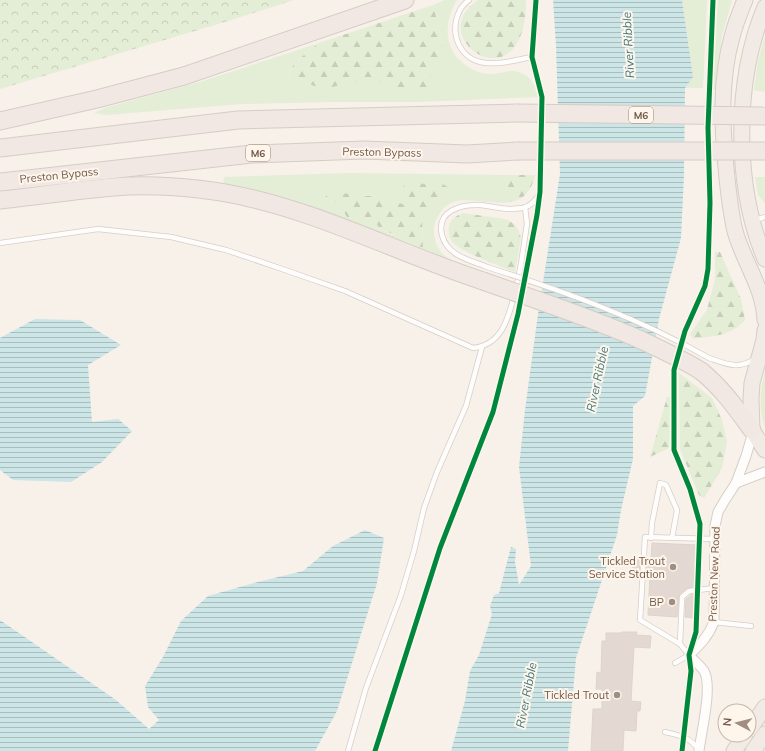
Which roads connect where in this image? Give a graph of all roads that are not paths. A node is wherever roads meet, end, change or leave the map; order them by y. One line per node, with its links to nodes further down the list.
1 (405, 0): 8 (highway)
2 (469, 0): 6 (lane)
3 (536, 0): 6 (lane)
4 (745, 0): 20 (highway)
5 (765, 7): 15 (highway)
6 (532, 57): 12 (lane)
7 (765, 116): 9 (highway, M6, bridge)
8 (0, 121)
9 (0, 148)
10 (765, 151): 11 (highway, Preston Bypass / M6, bridge)
11 (0, 182)
12 (540, 193): 14 (lane); 19 (lane)
13 (0, 200): 18 (highway)
14 (525, 207): 18 (lane); 22 (lane)
15 (759, 219): 17 (highway)
16 (0, 243): 22 (lane)
17 (765, 259)
18 (485, 274): 24 (highway, bridge)
19 (518, 314)
20 (765, 320)
21 (765, 330): 23 (highway)
22 (482, 347): 42 (lane)
23 (760, 356): 24 (lane); 25 (highway)
24 (705, 364): 25 (highway)
25 (752, 431): 26 (highway); 28 (street, Preston New Road)
26 (765, 450)
27 (765, 472): 28 (street)
28 (736, 483): 31 (street, Preston New Road)
29 (651, 538): 30 (lane); 30 (lane); 35 (lane)
30 (672, 538): 31 (lane)
31 (715, 539): 32 (street, Preston New Road)
32 (715, 588): 33 (street, Preston New Road); 35 (lane)
33 (714, 622): 34 (lane); 36 (street, Preston New Road)
34 (751, 626)
35 (680, 644): 36 (lane)
36 (689, 655): 37 (lane); 43 (street)
37 (675, 663)
38 (765, 707): 39 (highway)
39 (757, 718)
40 (665, 732): 43 (lane)
41 (765, 734): 44 (highway)
42 (348, 751)
43 (699, 751)
44 (753, 751)

